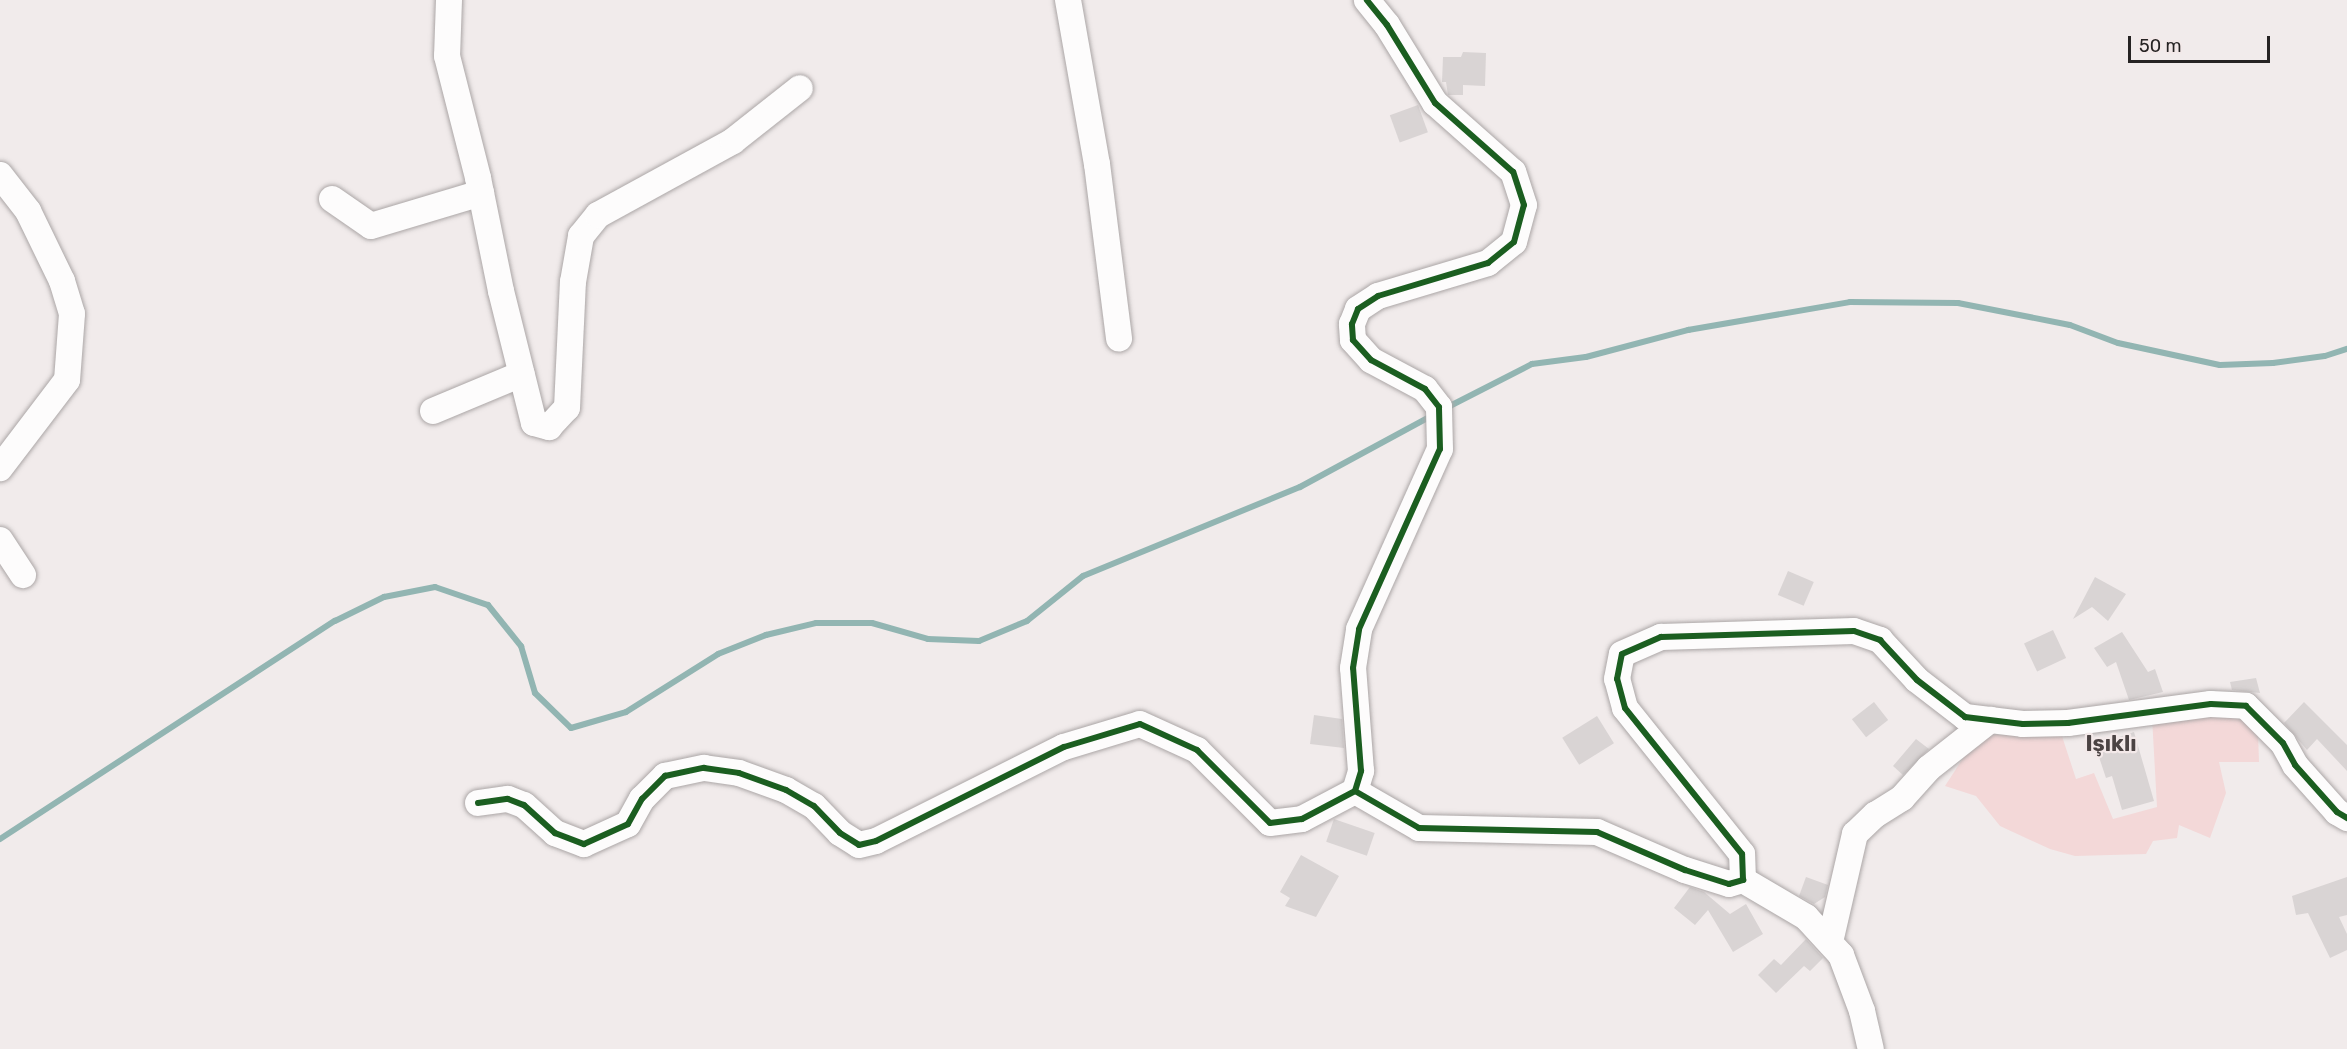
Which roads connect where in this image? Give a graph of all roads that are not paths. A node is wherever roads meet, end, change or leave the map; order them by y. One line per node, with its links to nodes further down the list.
1 (449, 0): 6 (street)
2 (1068, 0): 8 (street)
3 (1367, 0): 15 (street)
4 (800, 88): 9 (street)
5 (0, 175): 11 (street)
6 (481, 194): 7 (street); 9 (street)
7 (332, 199)
8 (1119, 339)
9 (522, 374): 10 (street)
10 (433, 411)
11 (0, 468)
12 (0, 540): 13 (street)
13 (23, 575)
14 (1990, 720): 17 (street); 18 (street); 19 (street)
15 (1354, 791): 16 (street); 18 (street)
16 (478, 803)
17 (2347, 818)
18 (1743, 880): 19 (street)
19 (1830, 942): 20 (street)
20 (1871, 1049)

